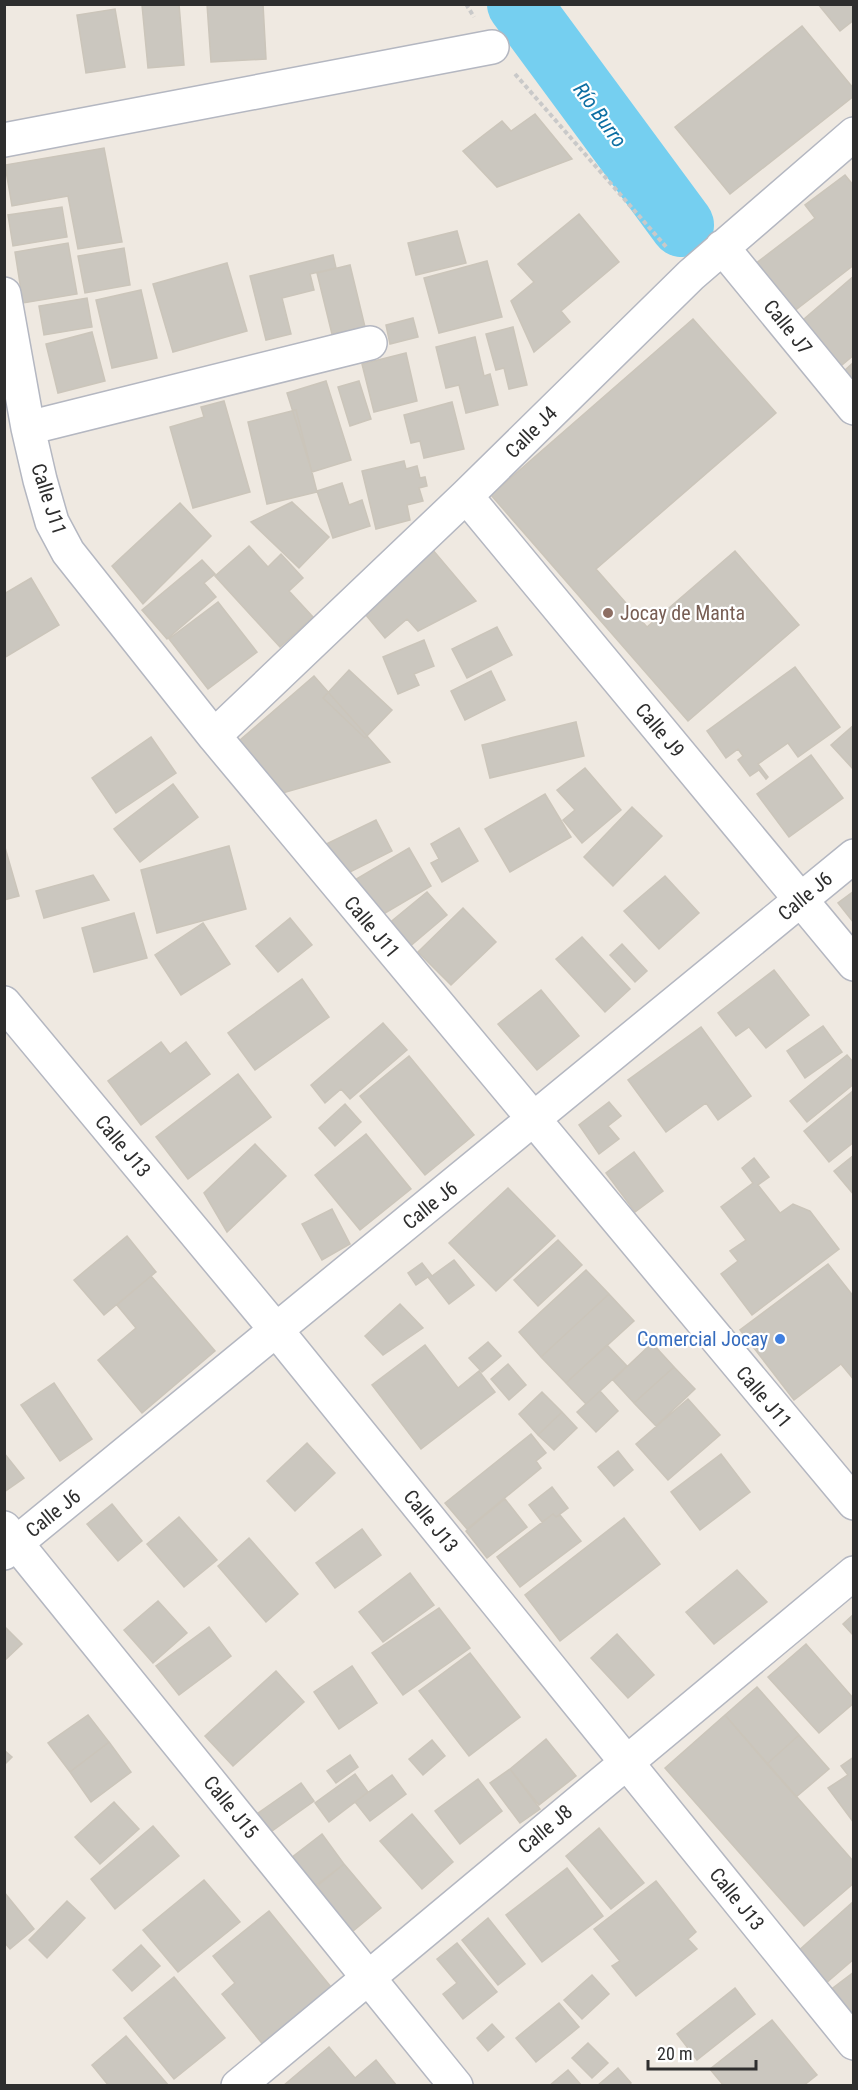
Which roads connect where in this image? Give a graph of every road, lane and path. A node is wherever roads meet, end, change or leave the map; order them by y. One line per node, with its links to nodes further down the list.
1 (466, 4): 2 (path)
2 (492, 47): 4 (street); 6 (path)
3 (854, 134): 5 (street, Calle J4)
4 (4, 140)
5 (722, 247): 6 (street, Calle J4); 9 (street, Calle J7)
6 (691, 275): 11 (street, Calle J4)
7 (4, 294): 10 (street, Calle J11)
8 (370, 343): 10 (street)
9 (854, 408)
10 (28, 428): 12 (street, Calle J11)
11 (466, 496): 12 (street, Calle J4); 14 (street, Calle J9)
12 (214, 736): 17 (street, Calle J11)
13 (854, 856): 14 (street, Calle J6)
14 (801, 900): 15 (street, Calle J9); 17 (street, Calle J6)
15 (854, 964)
16 (4, 1003): 18 (street, Calle J13)
17 (533, 1121): 18 (street, Calle J6); 19 (street, Calle J11)
18 (277, 1331): 20 (street, Calle J6); 22 (street, Calle J13)
19 (854, 1503)
20 (8, 1541): 23 (street, Calle J15)
21 (854, 1573): 22 (street, Calle J8)
22 (626, 1761): 23 (street, Calle J8); 24 (street, Calle J13)
23 (369, 1978): 25 (street, Calle J8); 26 (street, Calle J15)
24 (854, 2043)
25 (238, 2085)
26 (456, 2085)

